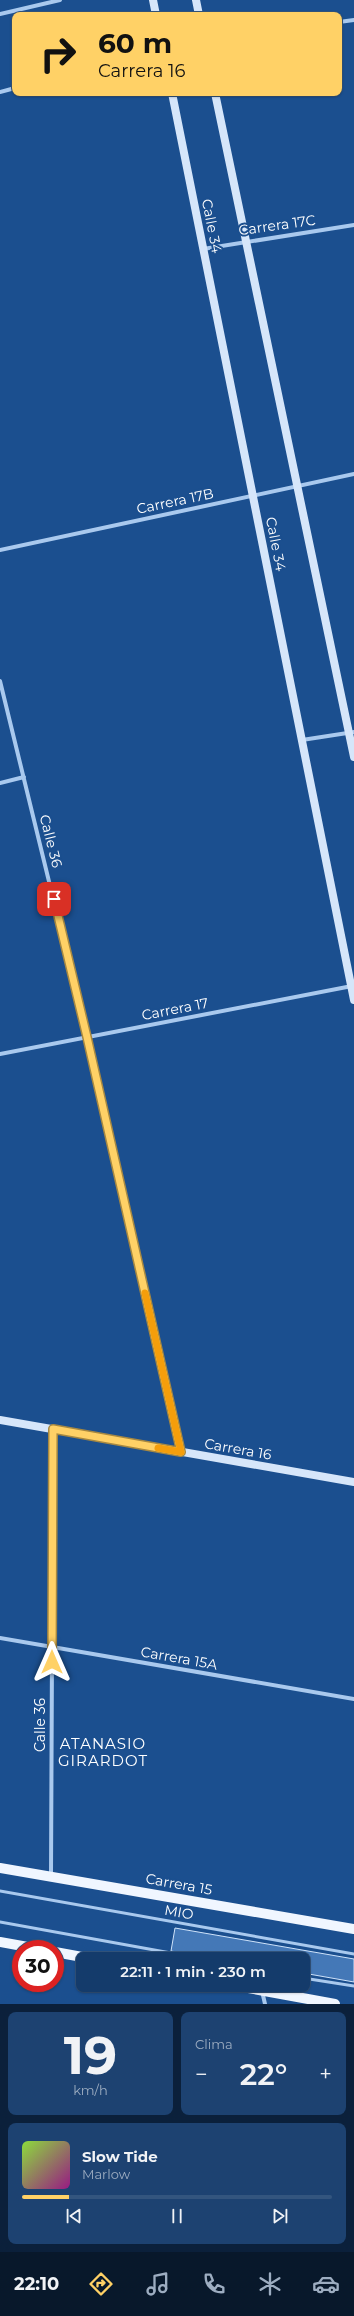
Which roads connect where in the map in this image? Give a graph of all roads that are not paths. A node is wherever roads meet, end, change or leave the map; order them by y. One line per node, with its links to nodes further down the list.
1 (60, 0): 6 (street)
2 (153, 0): 4 (street)
3 (196, 0): 5 (street)
4 (155, 12)
5 (198, 12)
6 (0, 14)
7 (354, 20): 8 (street)
8 (342, 22)
9 (12, 89): 10 (street)
10 (0, 92)
11 (173, 96): 15 (street, Calle 34)
12 (216, 96): 14 (street)
13 (354, 225): 14 (street, Carrera 17C)
14 (247, 240): 15 (street, Carrera 17C); 17 (street)
15 (203, 248): 18 (street, Calle 34)
16 (354, 474): 17 (street, Carrera 17B)
17 (298, 486): 18 (street, Carrera 17B); 21 (street)
18 (253, 495): 19 (street, Carrera 17B); 22 (street, Calle 34)
19 (0, 550)
20 (0, 681): 24 (street, Calle 36)
21 (352, 733): 22 (street); 23 (street)
22 (302, 740): 26 (street, Calle 34)
23 (354, 757)
24 (24, 777): 25 (street); 28 (street, Calle 36)
25 (0, 783)
26 (353, 986): 27 (street, Calle 34); 28 (street, Carrera 17)
27 (354, 1000)
28 (87, 1037): 29 (street, Carrera 17); 32 (street, Calle 36)
29 (0, 1054)
30 (0, 1420): 31 (street, Carrera 16)
31 (53, 1429): 32 (street, Carrera 16); 35 (street, Calle 36)
32 (181, 1452): 33 (street, Carrera 16)
33 (354, 1482)
34 (0, 1638): 35 (street, Carrera 15A)
35 (52, 1647): 36 (street, Carrera 15A); 38 (street, Calle 36)
36 (354, 1699)
37 (0, 1868): 38 (main road, Carrera 15)
38 (51, 1876): 41 (main road, Carrera 15)
39 (0, 1891): 46 (lane, MIO)
40 (0, 1922): 44 (lane)
41 (354, 1929)
42 (0, 1942): 43 (main road)
43 (12, 1944)
44 (165, 1952)
45 (64, 1954): 47 (main road)
46 (354, 1954)
47 (76, 1956)
48 (310, 1979): 49 (lane)
49 (354, 1986)
50 (262, 1992): 52 (street)
51 (268, 1992): 53 (main road)
52 (265, 2004)
53 (335, 2004)

